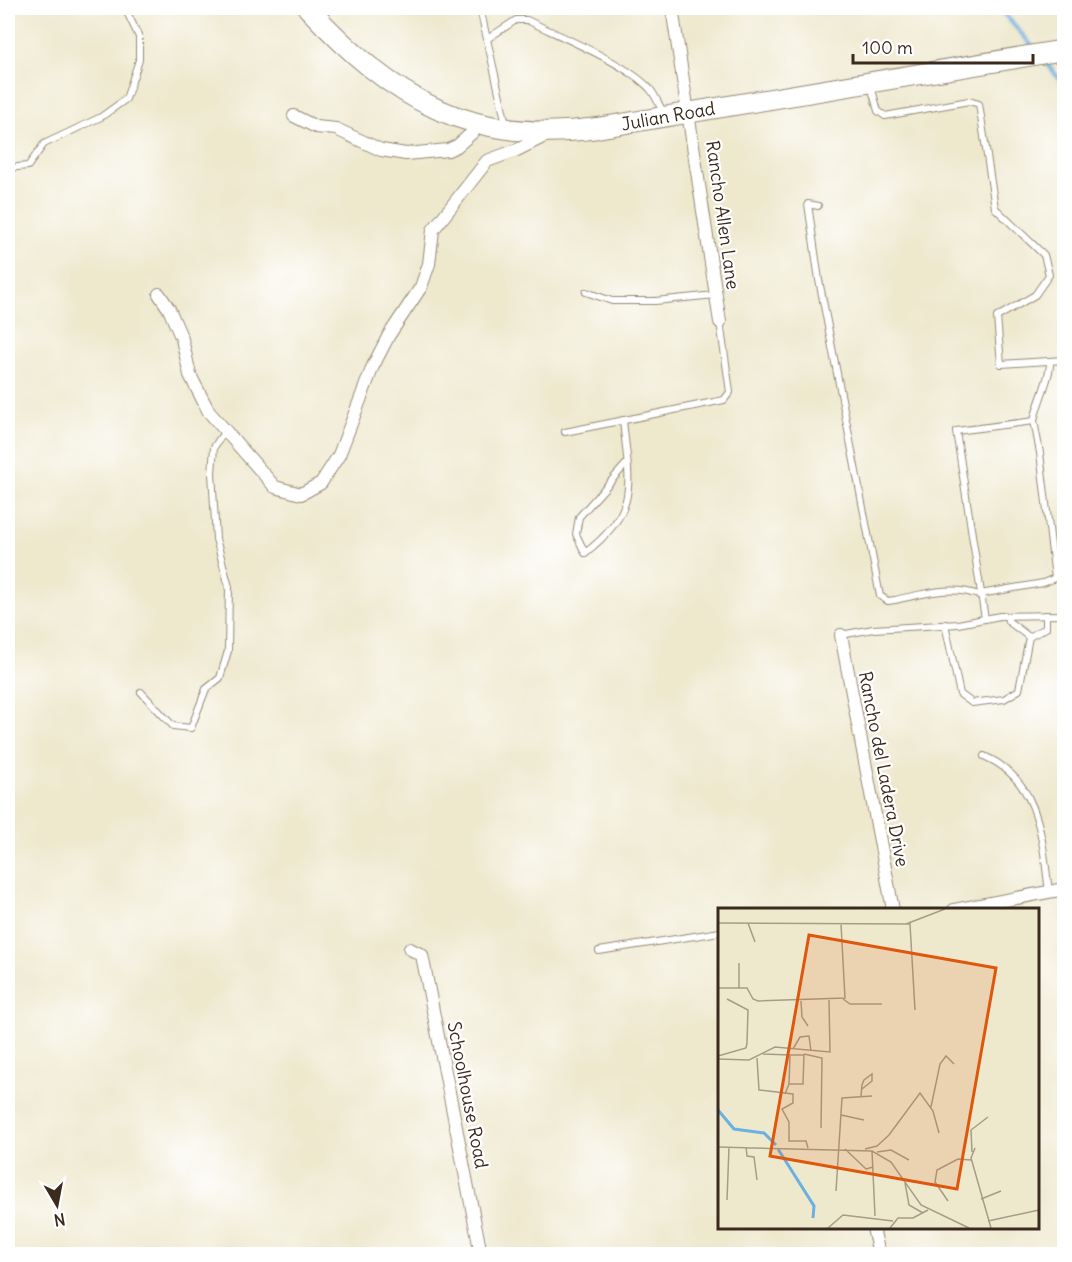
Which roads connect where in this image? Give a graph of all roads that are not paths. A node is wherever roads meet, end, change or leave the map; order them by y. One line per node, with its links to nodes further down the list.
1 (125, 8): 14 (lane)
2 (308, 8): 11 (main road, Julian Road)
3 (480, 8): 5 (lane)
4 (672, 8): 8 (street, Rancho Allen Lane)
5 (487, 39): 10 (lane); 12 (lane)
6 (1065, 50): 7 (main road, Julian Road)
7 (870, 82): 8 (main road, Julian Road); 21 (lane)
8 (690, 112): 10 (main road, Julian Road); 18 (street, Rancho Allen Lane)
9 (294, 116): 11 (street)
10 (665, 116): 13 (main road, Julian Road)
11 (481, 125): 12 (main road, Julian Road)
12 (507, 130): 13 (main road, Julian Road)
13 (552, 133): 24 (street)
14 (8, 168)
15 (818, 206): 29 (lane)
16 (586, 292): 18 (lane)
17 (159, 294): 24 (street)
18 (716, 295): 19 (street, Rancho Allen Lane)
19 (720, 322): 22 (lane)
20 (1065, 360): 21 (lane)
21 (1050, 361): 23 (lane)
22 (623, 420): 25 (lane); 26 (lane)
23 (1034, 421): 28 (lane); 29 (lane)
24 (226, 430): 37 (lane)
25 (565, 432)
26 (627, 463): 26 (lane)
27 (1065, 577): 28 (lane)
28 (1055, 578): 29 (lane)
29 (981, 595): 33 (lane)
30 (1046, 615): 31 (lane); 32 (lane); 36 (lane)
31 (1065, 615)
32 (1006, 616): 33 (lane); 36 (lane)
33 (985, 619): 34 (lane)
34 (945, 624): 35 (lane); 36 (lane)
35 (841, 635): 41 (street, Rancho del Ladera Drive)
36 (1029, 638)
37 (141, 692)
38 (984, 756): 40 (lane)
39 (1065, 889): 40 (street)
40 (1049, 892): 42 (street)
41 (893, 908)
42 (960, 908)
43 (718, 932): 45 (lane)
44 (410, 949): 47 (street, Schoolhouse Road)
45 (598, 951)
46 (873, 1229): 48 (street)
47 (481, 1254)
48 (879, 1254)

